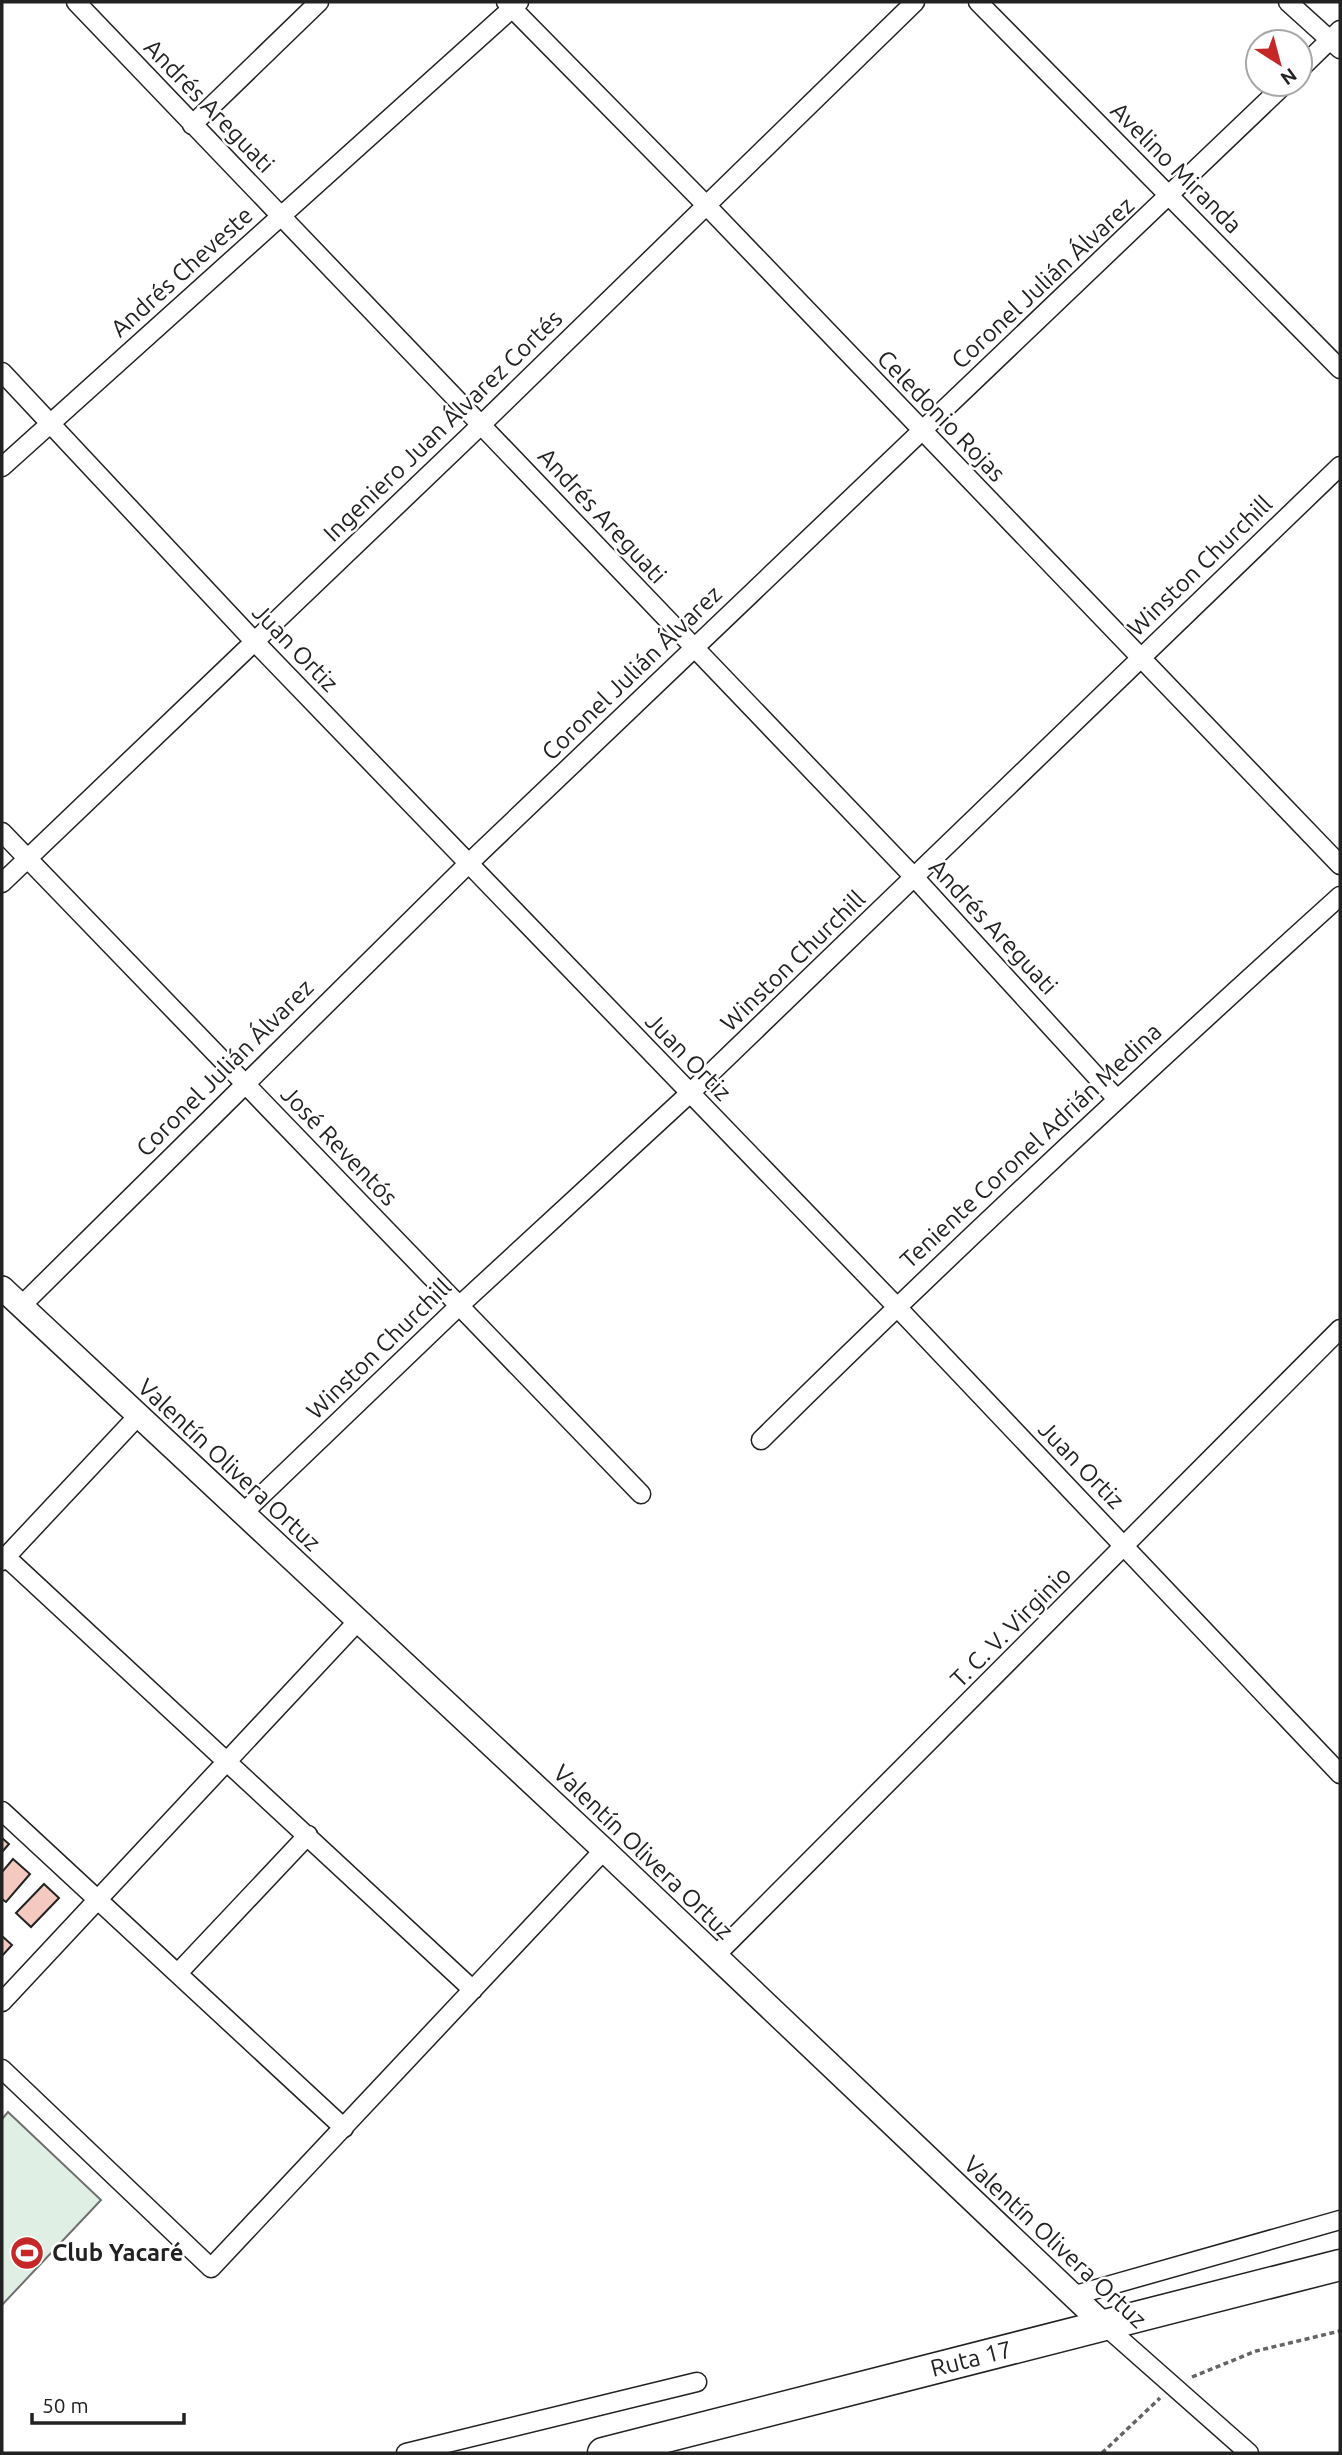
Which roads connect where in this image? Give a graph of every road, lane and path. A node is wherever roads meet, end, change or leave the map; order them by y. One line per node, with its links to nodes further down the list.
1 (76, 2): 10 (street, Andrés Areguati)
2 (319, 2): 10 (street)
3 (915, 2): 12 (street, Ingeniero Juan Álvarez Cortés)
4 (978, 2): 11 (street, Avelino Miranda)
5 (1288, 2): 7 (street)
6 (512, 4): 12 (street, Celedonio Rojas); 13 (street, Andrés Cheveste)
7 (1337, 40): 8 (street)
8 (1314, 58)
9 (1271, 98): 11 (street, Coronel Julián Álvarez)
10 (192, 125): 13 (street, Andrés Areguati)
11 (1169, 197): 14 (street, Avelino Miranda); 18 (street, Coronel Julián Álvarez)
12 (706, 205): 17 (street, Ingeniero Juan Álvarez Cortés); 18 (street, Celedonio Rojas)
13 (281, 216): 16 (street, Andrés Cheveste); 17 (street, Andrés Areguati)
14 (1340, 369)
15 (2, 372): 16 (street, Juan Ortiz)
16 (50, 423): 20 (street, Andrés Cheveste); 21 (street, Juan Ortiz)
17 (482, 424): 21 (street, Ingeniero Juan Álvarez Cortés); 22 (street, Andrés Areguati)
18 (921, 431): 22 (street, Coronel Julián Álvarez); 23 (street, Celedonio Rojas)
19 (1340, 466): 23 (street, Winston Churchill)
20 (2, 467)
21 (254, 641): 25 (street, Ingeniero Juan Álvarez Cortés); 26 (street, Juan Ortiz)
22 (693, 648): 26 (street, Coronel Julián Álvarez); 28 (street, Andrés Areguati)
23 (1140, 657): 27 (street, Celedonio Rojas); 28 (street, Winston Churchill)
24 (2, 832): 25 (street, José Reventós)
25 (27, 858): 29 (street, Ingeniero Juan Álvarez Cortés); 31 (street, José Reventós)
26 (468, 864): 31 (street, Coronel Julián Álvarez); 32 (street, Juan Ortiz)
27 (1340, 865)
28 (915, 878): 32 (street, Winston Churchill); 33 (street, Andrés Areguati)
29 (2, 883)
30 (1340, 896): 33 (street, Teniente Coronel Adrián Medina)
31 (244, 1082): 35 (street, Coronel Julián Álvarez); 36 (street, José Reventós)
32 (689, 1094): 36 (street, Winston Churchill); 37 (street, Juan Ortiz)
33 (1116, 1098): 37 (street, Teniente Coronel Adrián Medina)
34 (2, 1288): 35 (street, Valentín Olivera Ortuz)
35 (21, 1306): 39 (street, Valentín Olivera Ortuz)
36 (459, 1306): 41 (street, José Reventós); 42 (street, Winston Churchill)
37 (896, 1306): 40 (street, Teniente Coronel Adrián Medina); 43 (street, Juan Ortiz)
38 (1339, 1334): 43 (street, T. C. V. Virginio)
39 (137, 1417): 42 (street, Valentín Olivera Ortuz); 44 (street)
40 (761, 1440)
41 (642, 1494)
42 (242, 1514): 45 (street, Valentín Olivera Ortuz)
43 (1126, 1547): 47 (street, Juan Ortiz); 52 (street, T. C. V. Virginio)
44 (4, 1559): 46 (street)
45 (359, 1620): 46 (street); 50 (street, Valentín Olivera Ortuz)
46 (227, 1760): 49 (street); 51 (street)
47 (1340, 1774)
48 (2, 1811): 51 (street)
49 (307, 1835): 53 (street); 54 (street)
50 (604, 1850): 52 (street, Valentín Olivera Ortuz); 54 (street)
51 (98, 1898): 53 (street); 55 (street)
52 (714, 1957): 60 (street, Valentín Olivera Ortuz)
53 (178, 1973): 57 (street)
54 (473, 1990): 57 (street)
55 (2, 2001)
56 (2, 2069): 57 (street)
57 (344, 2128)
58 (1340, 2220): 60 (street)
59 (1340, 2265): 61 (highway, Ruta 17)
60 (1072, 2296): 61 (street, Valentín Olivera Ortuz)
61 (1103, 2324): 64 (street, Valentín Olivera Ortuz); 66 (highway, Ruta 17)
62 (1340, 2331): 64 (path)
63 (697, 2382): 65 (street)
64 (1173, 2385): 67 (path); 68 (street, Valentín Olivera Ortuz)
65 (406, 2453)
66 (603, 2453)
67 (1102, 2453)
68 (1249, 2453)

